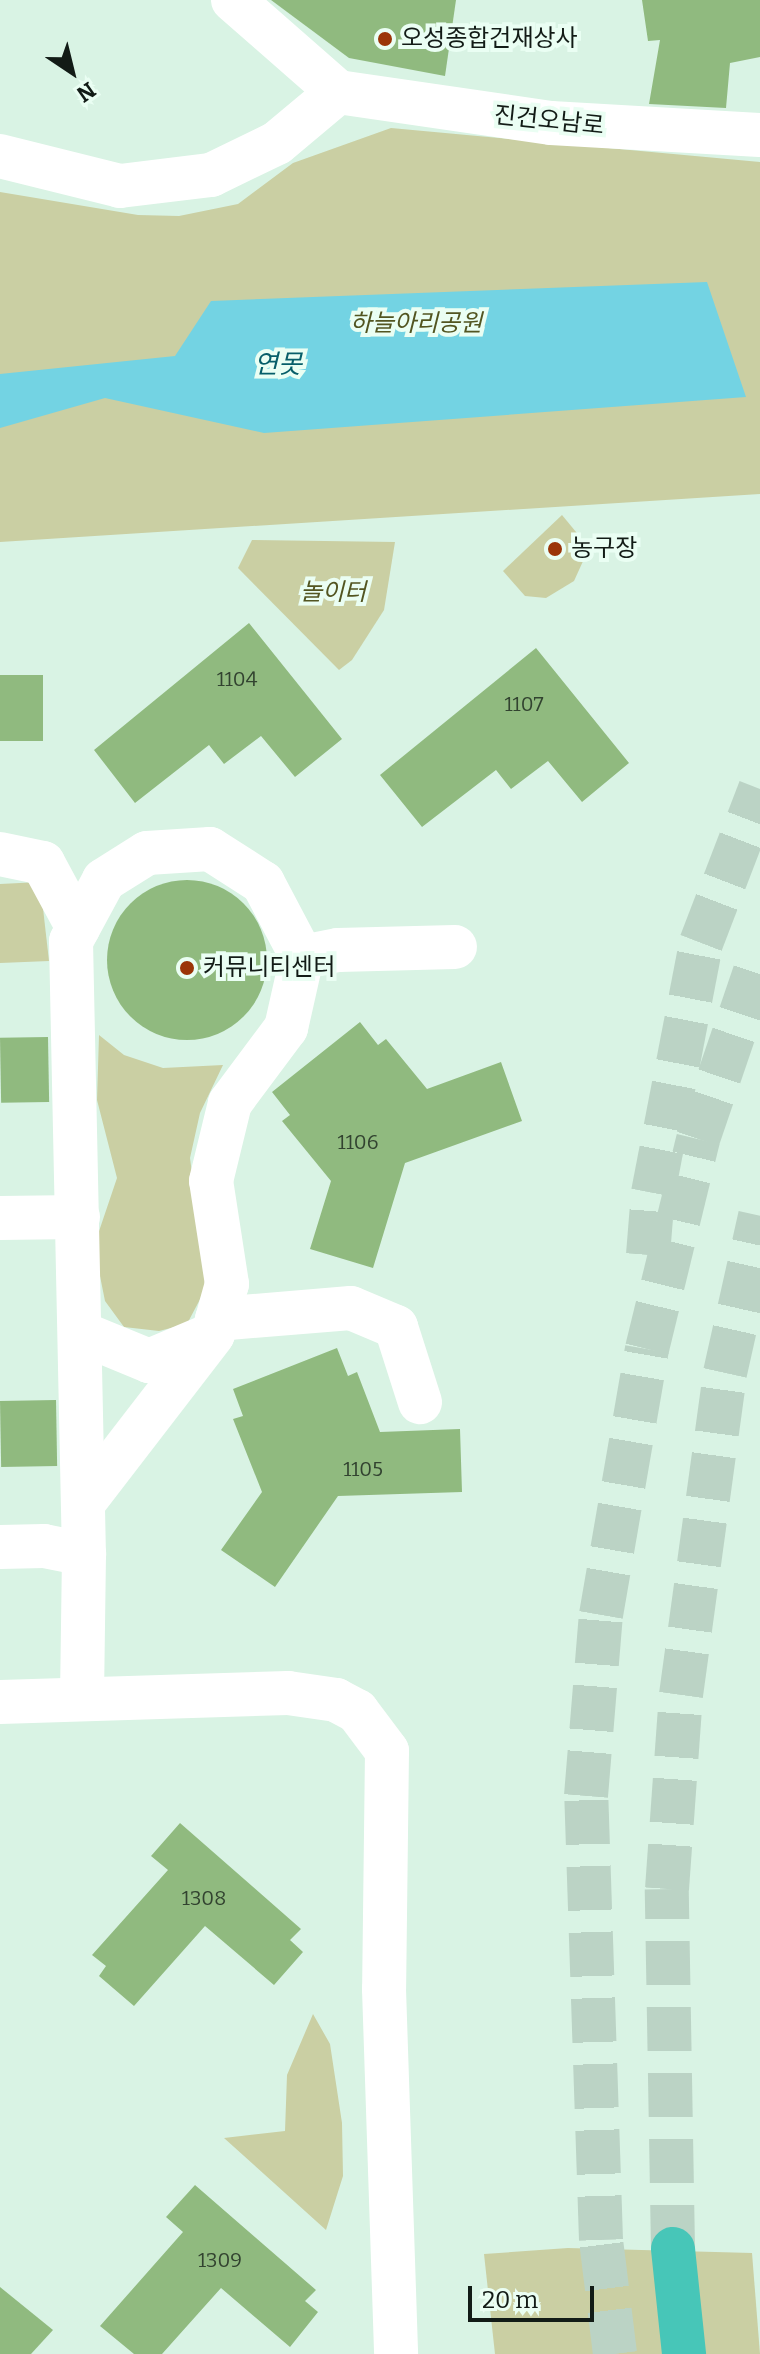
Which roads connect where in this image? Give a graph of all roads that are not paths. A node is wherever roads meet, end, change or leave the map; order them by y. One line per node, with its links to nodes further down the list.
1 (233, 0): 2 (street)
2 (338, 92): 3 (street, 진건오남로); 4 (street)
3 (760, 135)
4 (0, 156)
5 (0, 854): 6 (street)
6 (78, 928): 8 (street); 9 (street)
7 (455, 947): 8 (street)
8 (302, 957): 11 (street)
9 (78, 1217): 10 (street); 12 (street)
10 (0, 1218)
11 (215, 1326): 12 (street); 13 (street); 14 (street)
12 (81, 1333): 14 (street)
13 (420, 1402)
14 (84, 1502): 16 (street)
15 (0, 1547): 16 (street)
16 (84, 1554): 17 (street)
17 (82, 1697): 18 (street); 20 (street)
18 (0, 1702)
19 (673, 2249): 21 (highway)
20 (396, 2354)
21 (684, 2354)

